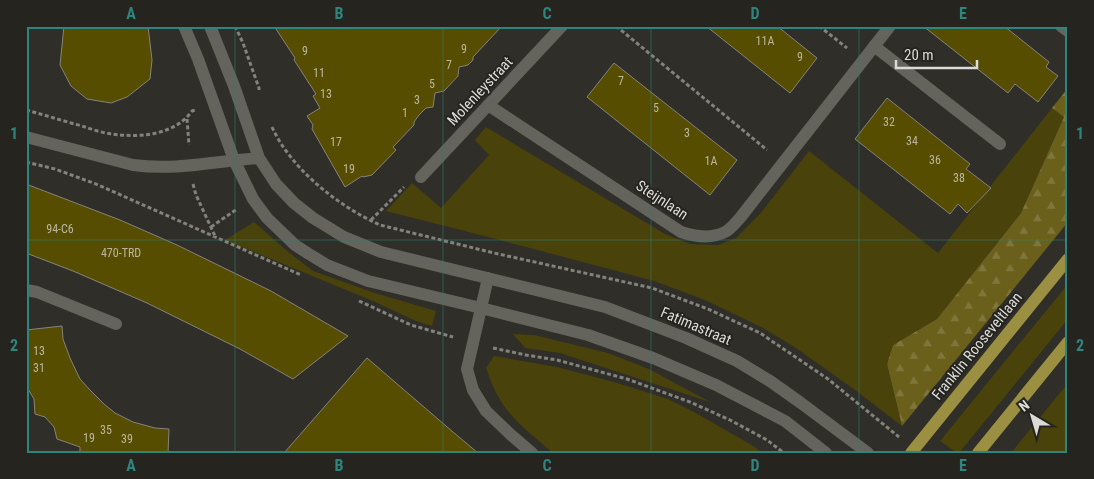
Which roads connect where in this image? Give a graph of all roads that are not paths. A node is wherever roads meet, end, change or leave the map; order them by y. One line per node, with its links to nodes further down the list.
1 (184, 26): 12 (street)
2 (210, 26): 11 (street, Fatimastraat)
3 (562, 26): 8 (street, Molenleystraat)
4 (890, 26): 7 (street, Steijnlaan)
5 (1061, 26): 6 (street)
6 (1068, 31)
7 (874, 46): 8 (street, Steijnlaan); 10 (street)
8 (488, 105): 13 (street, Molenleystraat)
9 (26, 137): 12 (street)
10 (1000, 144)
11 (259, 158): 12 (street); 15 (street, Fatimastraat)
12 (234, 160): 17 (street)
13 (421, 177)
14 (1068, 259): 23 (main road, Franklin Rooseveltlaan)
15 (488, 278): 17 (street); 22 (street, Fatimastraat)
16 (26, 290): 18 (street)
17 (481, 308): 20 (street); 21 (street)
18 (116, 324)
19 (1068, 342): 24 (main road)
20 (532, 453)
21 (826, 453)
22 (868, 453)
23 (911, 453)
24 (978, 453)

